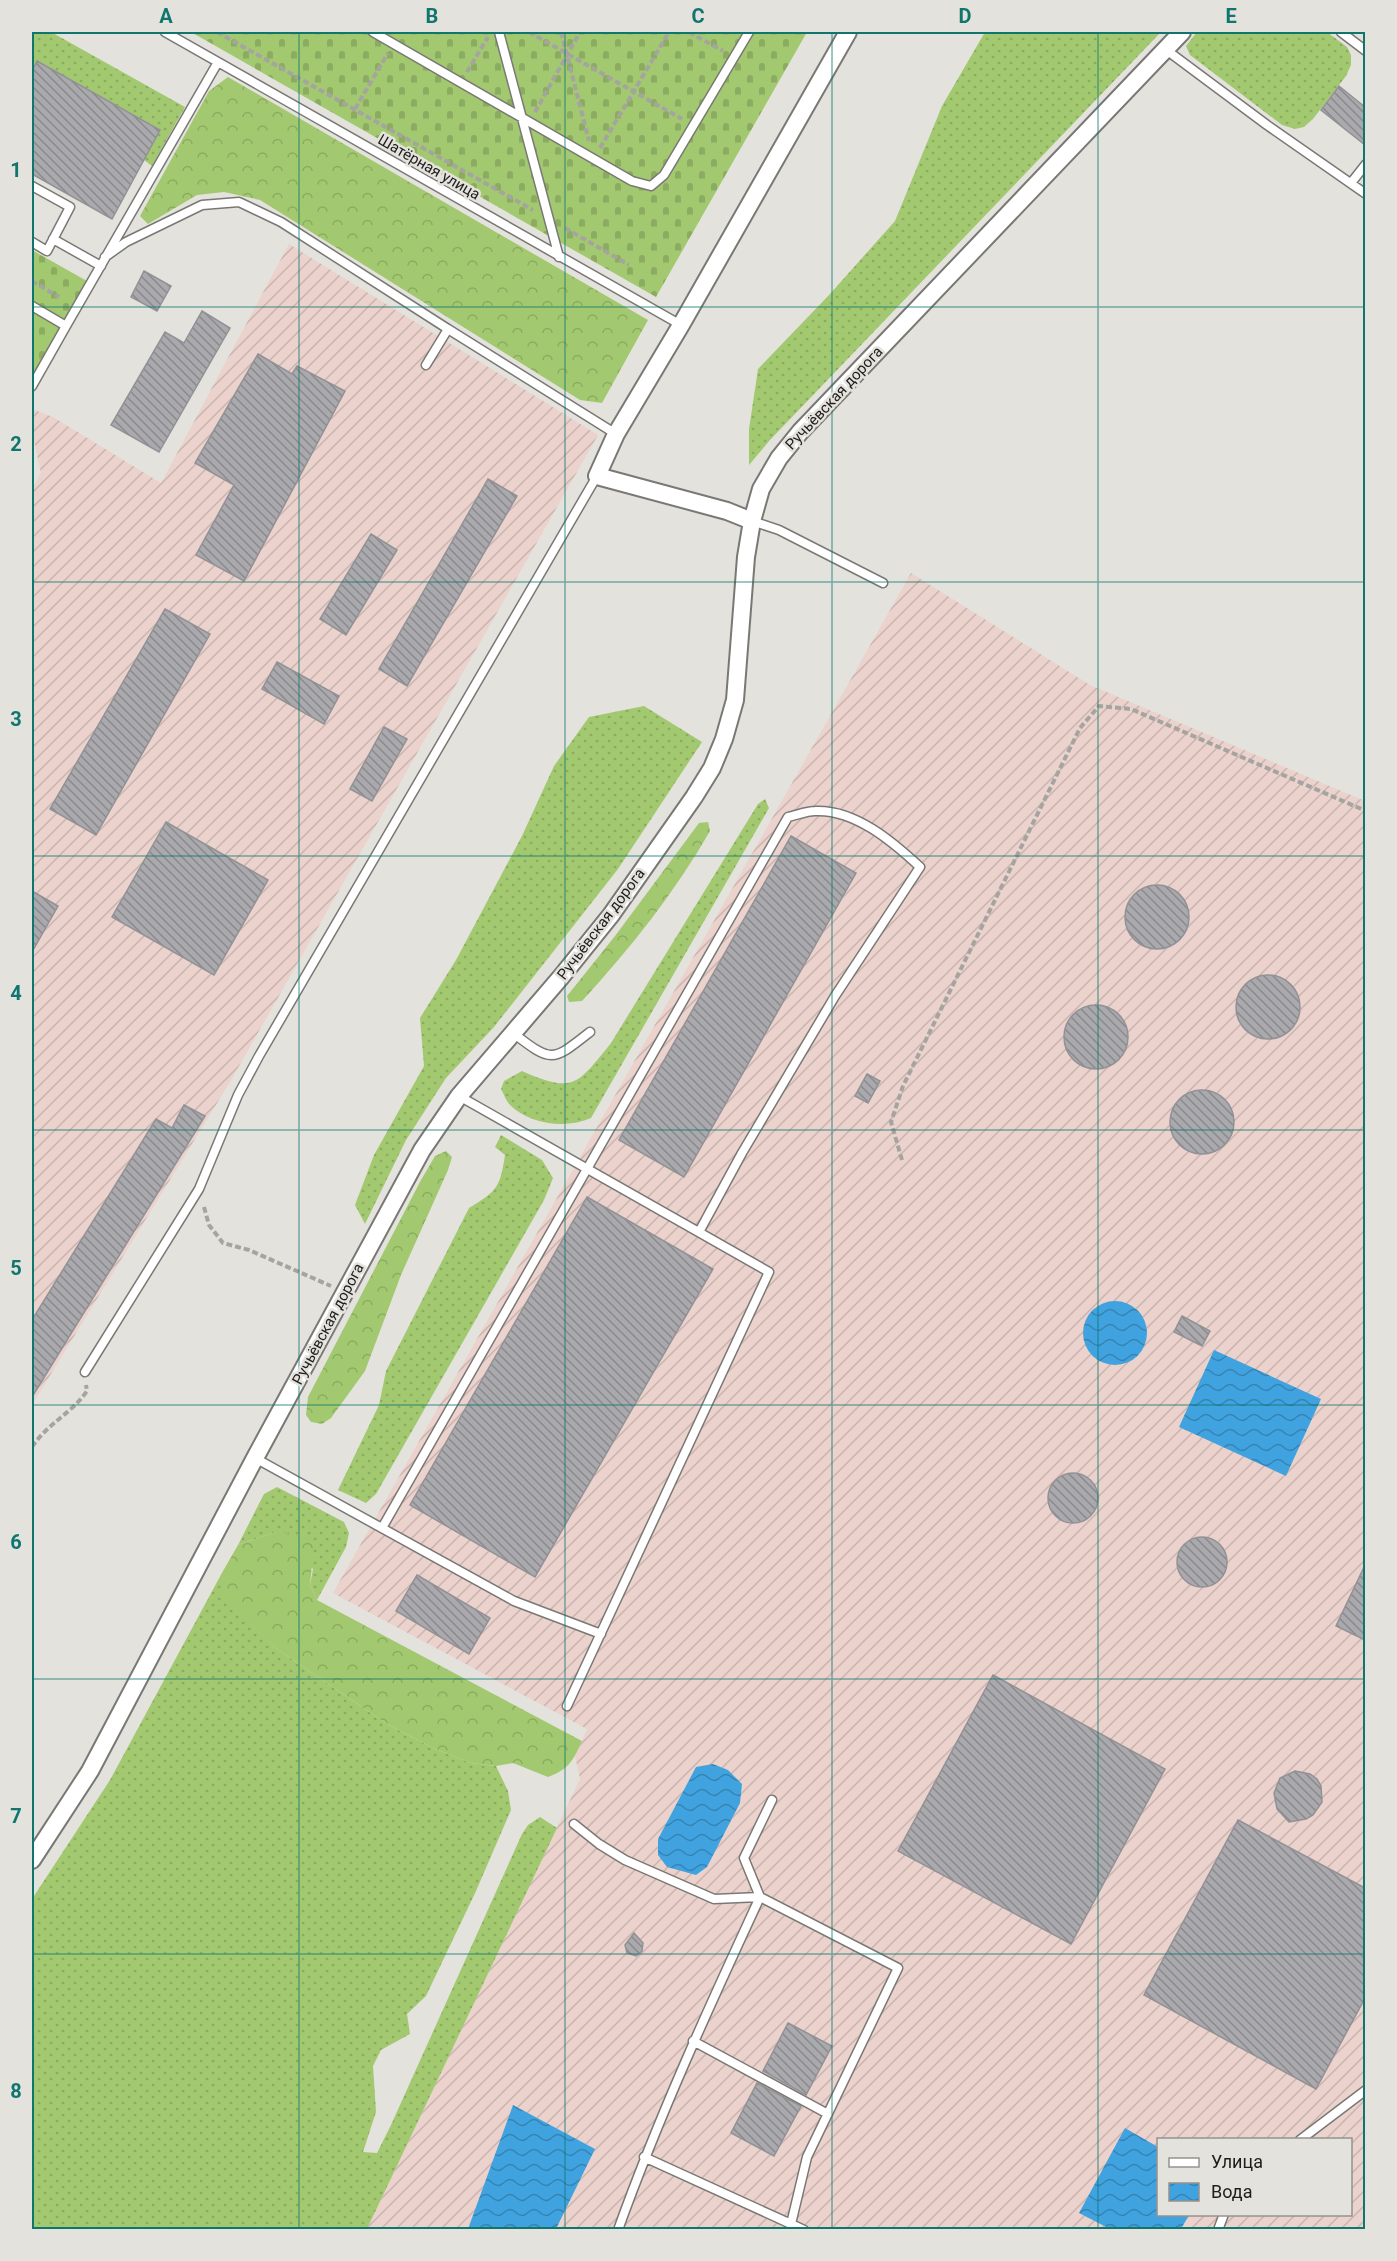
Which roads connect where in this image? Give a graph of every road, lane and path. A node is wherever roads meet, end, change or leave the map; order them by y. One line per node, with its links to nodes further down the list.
1 (165, 32): 20 (lane, Шатёрная улица)
2 (217, 32): 23 (path)
3 (373, 32): 15 (lane)
4 (491, 32): 21 (path)
5 (499, 32): 24 (lane)
6 (529, 32): 18 (path)
7 (561, 32): 18 (path)
8 (580, 32): 18 (path)
9 (669, 32): 22 (path)
10 (690, 32): 19 (path)
11 (748, 32): 19 (lane)
12 (848, 32): 41 (street)
13 (1182, 32): 16 (street, Ручьёвская дорога)
14 (1341, 32): 17 (lane)
15 (393, 43): 21 (lane); 23 (path)
16 (1165, 49): 28 (lane); 48 (street, Ручьёвская дорога)
17 (1365, 51)
18 (567, 54): 22 (path); 24 (path); 26 (path)
19 (734, 57): 25 (lane)
20 (218, 62): 34 (lane); 35 (lane, Шатёрная улица)
21 (461, 82): 24 (lane)
22 (634, 91): 25 (path); 26 (path)
23 (355, 109): 31 (path)
24 (526, 120): 26 (lane); 31 (lane)
25 (693, 125): 26 (lane)
26 (594, 159)
27 (1365, 164): 28 (lane)
28 (1351, 183): 30 (lane)
29 (32, 186): 32 (lane)
30 (1365, 194)
31 (549, 219): 35 (lane); 36 (path)
32 (53, 239): 33 (lane); 37 (lane)
33 (32, 242)
34 (105, 257): 37 (lane); 43 (lane)
35 (559, 257): 41 (lane, Шатёрная улица)
36 (629, 265)
37 (100, 266): 42 (lane)
38 (32, 281): 39 (path)
39 (58, 297)
40 (32, 306): 42 (lane)
41 (681, 325): 46 (street)
42 (66, 326): 45 (lane)
43 (448, 329): 44 (lane); 46 (lane)
44 (426, 365)
45 (32, 386)
46 (616, 434): 47 (street)
47 (597, 476): 48 (street); 56 (lane)
48 (752, 521): 49 (lane); 52 (street, Ручьёвская дорога)
49 (883, 583)
50 (1365, 811): 54 (path)
51 (590, 1032): 52 (lane)
52 (513, 1033): 53 (street, Ручьёвская дорога)
53 (459, 1096): 55 (lane); 58 (street, Ручьёвская дорога)
54 (902, 1160)
55 (586, 1168): 57 (lane); 57 (lane); 62 (lane)
56 (198, 1189): 58 (path); 59 (lane)
57 (699, 1232): 63 (lane)
58 (345, 1293): 61 (street, Ручьёвская дорога)
59 (85, 1372): 60 (path)
60 (32, 1447)
61 (255, 1458): 62 (lane); 67 (street, Ручьёвская дорога)
62 (382, 1528): 63 (lane)
63 (601, 1634): 64 (lane)
64 (567, 1706)
65 (772, 1800): 68 (lane)
66 (574, 1824): 68 (lane)
67 (32, 1860)
68 (760, 1897): 69 (lane); 71 (lane)
69 (693, 2041): 71 (lane); 73 (lane)
70 (1365, 2090): 72 (lane)
71 (828, 2114): 74 (lane)
72 (1301, 2138)
73 (644, 2157): 74 (lane); 75 (lane)
74 (791, 2224): 76 (lane)
75 (618, 2229)
76 (804, 2229)

